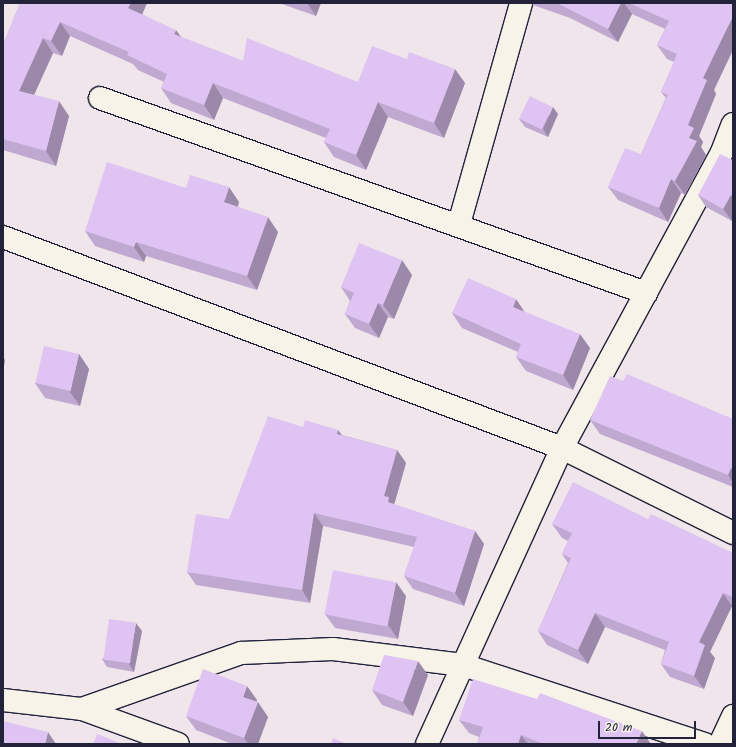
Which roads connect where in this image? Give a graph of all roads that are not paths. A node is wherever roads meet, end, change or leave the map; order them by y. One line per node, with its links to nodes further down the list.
1 (521, 3): 5 (street)
2 (100, 98): 5 (street)
3 (733, 124): 4 (street)
4 (728, 154): 7 (street)
5 (459, 224): 7 (street)
6 (3, 237): 8 (street)
7 (646, 293): 8 (street)
8 (562, 448): 9 (street); 10 (street)
9 (733, 532)
10 (463, 665): 12 (street); 15 (street); 16 (street)
11 (3, 700): 12 (street)
12 (82, 709): 14 (street)
13 (733, 716): 17 (street)
14 (178, 744)
15 (427, 744)
16 (704, 744)
17 (720, 744)

